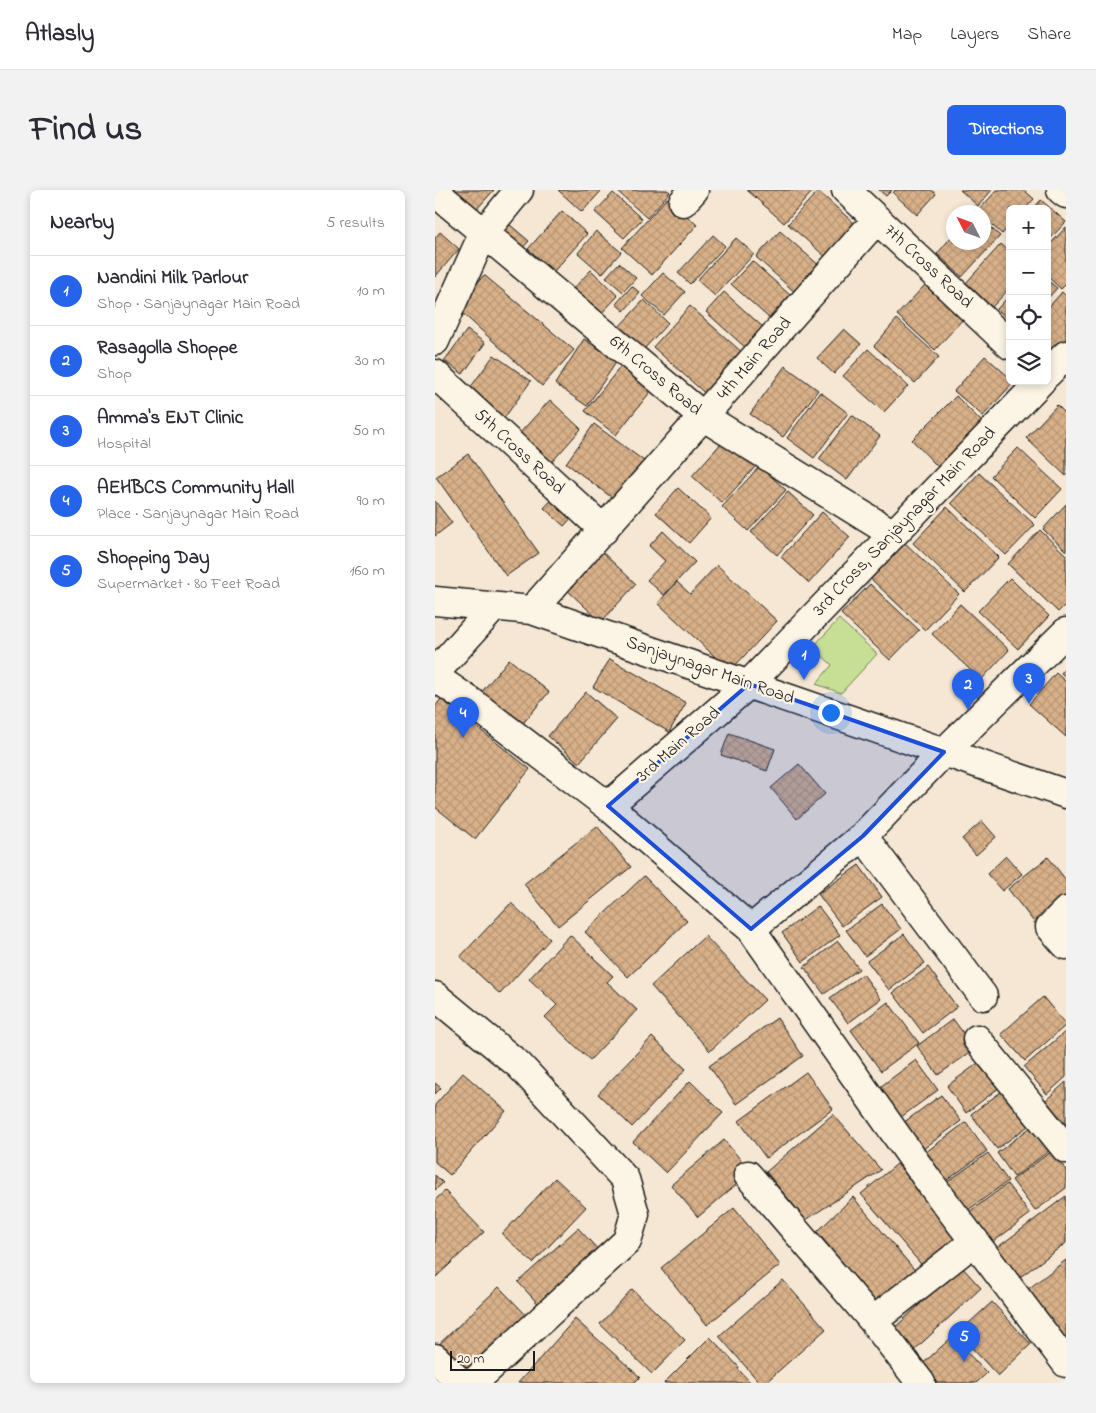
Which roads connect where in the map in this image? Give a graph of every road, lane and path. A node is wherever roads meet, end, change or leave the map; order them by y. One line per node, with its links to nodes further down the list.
1 (519, 190): 7 (street)
2 (846, 190): 6 (street, 7th Cross Road)
3 (1061, 190): 5 (street)
4 (435, 192): 7 (street, 6th Cross Road)
5 (1066, 194)
6 (877, 219): 9 (street, 7th Cross Road); 14 (street, 4th Main Road)
7 (483, 234): 8 (street); 14 (street, 6th Cross Road)
8 (435, 341)
9 (1006, 341)
10 (1066, 354): 11 (street)
11 (1051, 370)
12 (435, 374): 15 (street, 5th Cross Road)
13 (1037, 385): 16 (street, 3rd Cross, Sanjaynagar Main Road)
14 (704, 417): 15 (street, 4th Main Road); 16 (street, 6th Cross Road)
15 (604, 530): 19 (street, 4th Main Road)
16 (893, 534): 22 (street, 3rd Cross, Sanjaynagar Main Road)
17 (435, 601): 18 (street, Sanjaynagar Main Road)
18 (494, 607): 19 (street, Sanjaynagar Main Road); 21 (street)
19 (532, 610): 22 (street, Sanjaynagar Main Road)
20 (1066, 632): 23 (street)
21 (435, 675): 25 (street)
22 (749, 684): 23 (street, Sanjaynagar Main Road); 25 (street, 3rd Main Road)
23 (944, 752): 24 (street, Sanjaynagar Main Road); 26 (street)
24 (1066, 794)
25 (608, 806): 28 (street)
26 (863, 836): 28 (street); 31 (street)
27 (1066, 911): 29 (street)
28 (751, 929): 35 (street)
29 (1066, 945)
30 (435, 996): 41 (street)
31 (983, 996)
32 (977, 1039): 33 (street)
33 (1066, 1149)
34 (748, 1175): 36 (street)
35 (975, 1241): 36 (street); 38 (street)
36 (873, 1321): 42 (street)
37 (435, 1358): 40 (street)
38 (1066, 1363)
39 (1066, 1379): 43 (street)
40 (461, 1383)
41 (473, 1383)
42 (921, 1383)
43 (1061, 1383)

